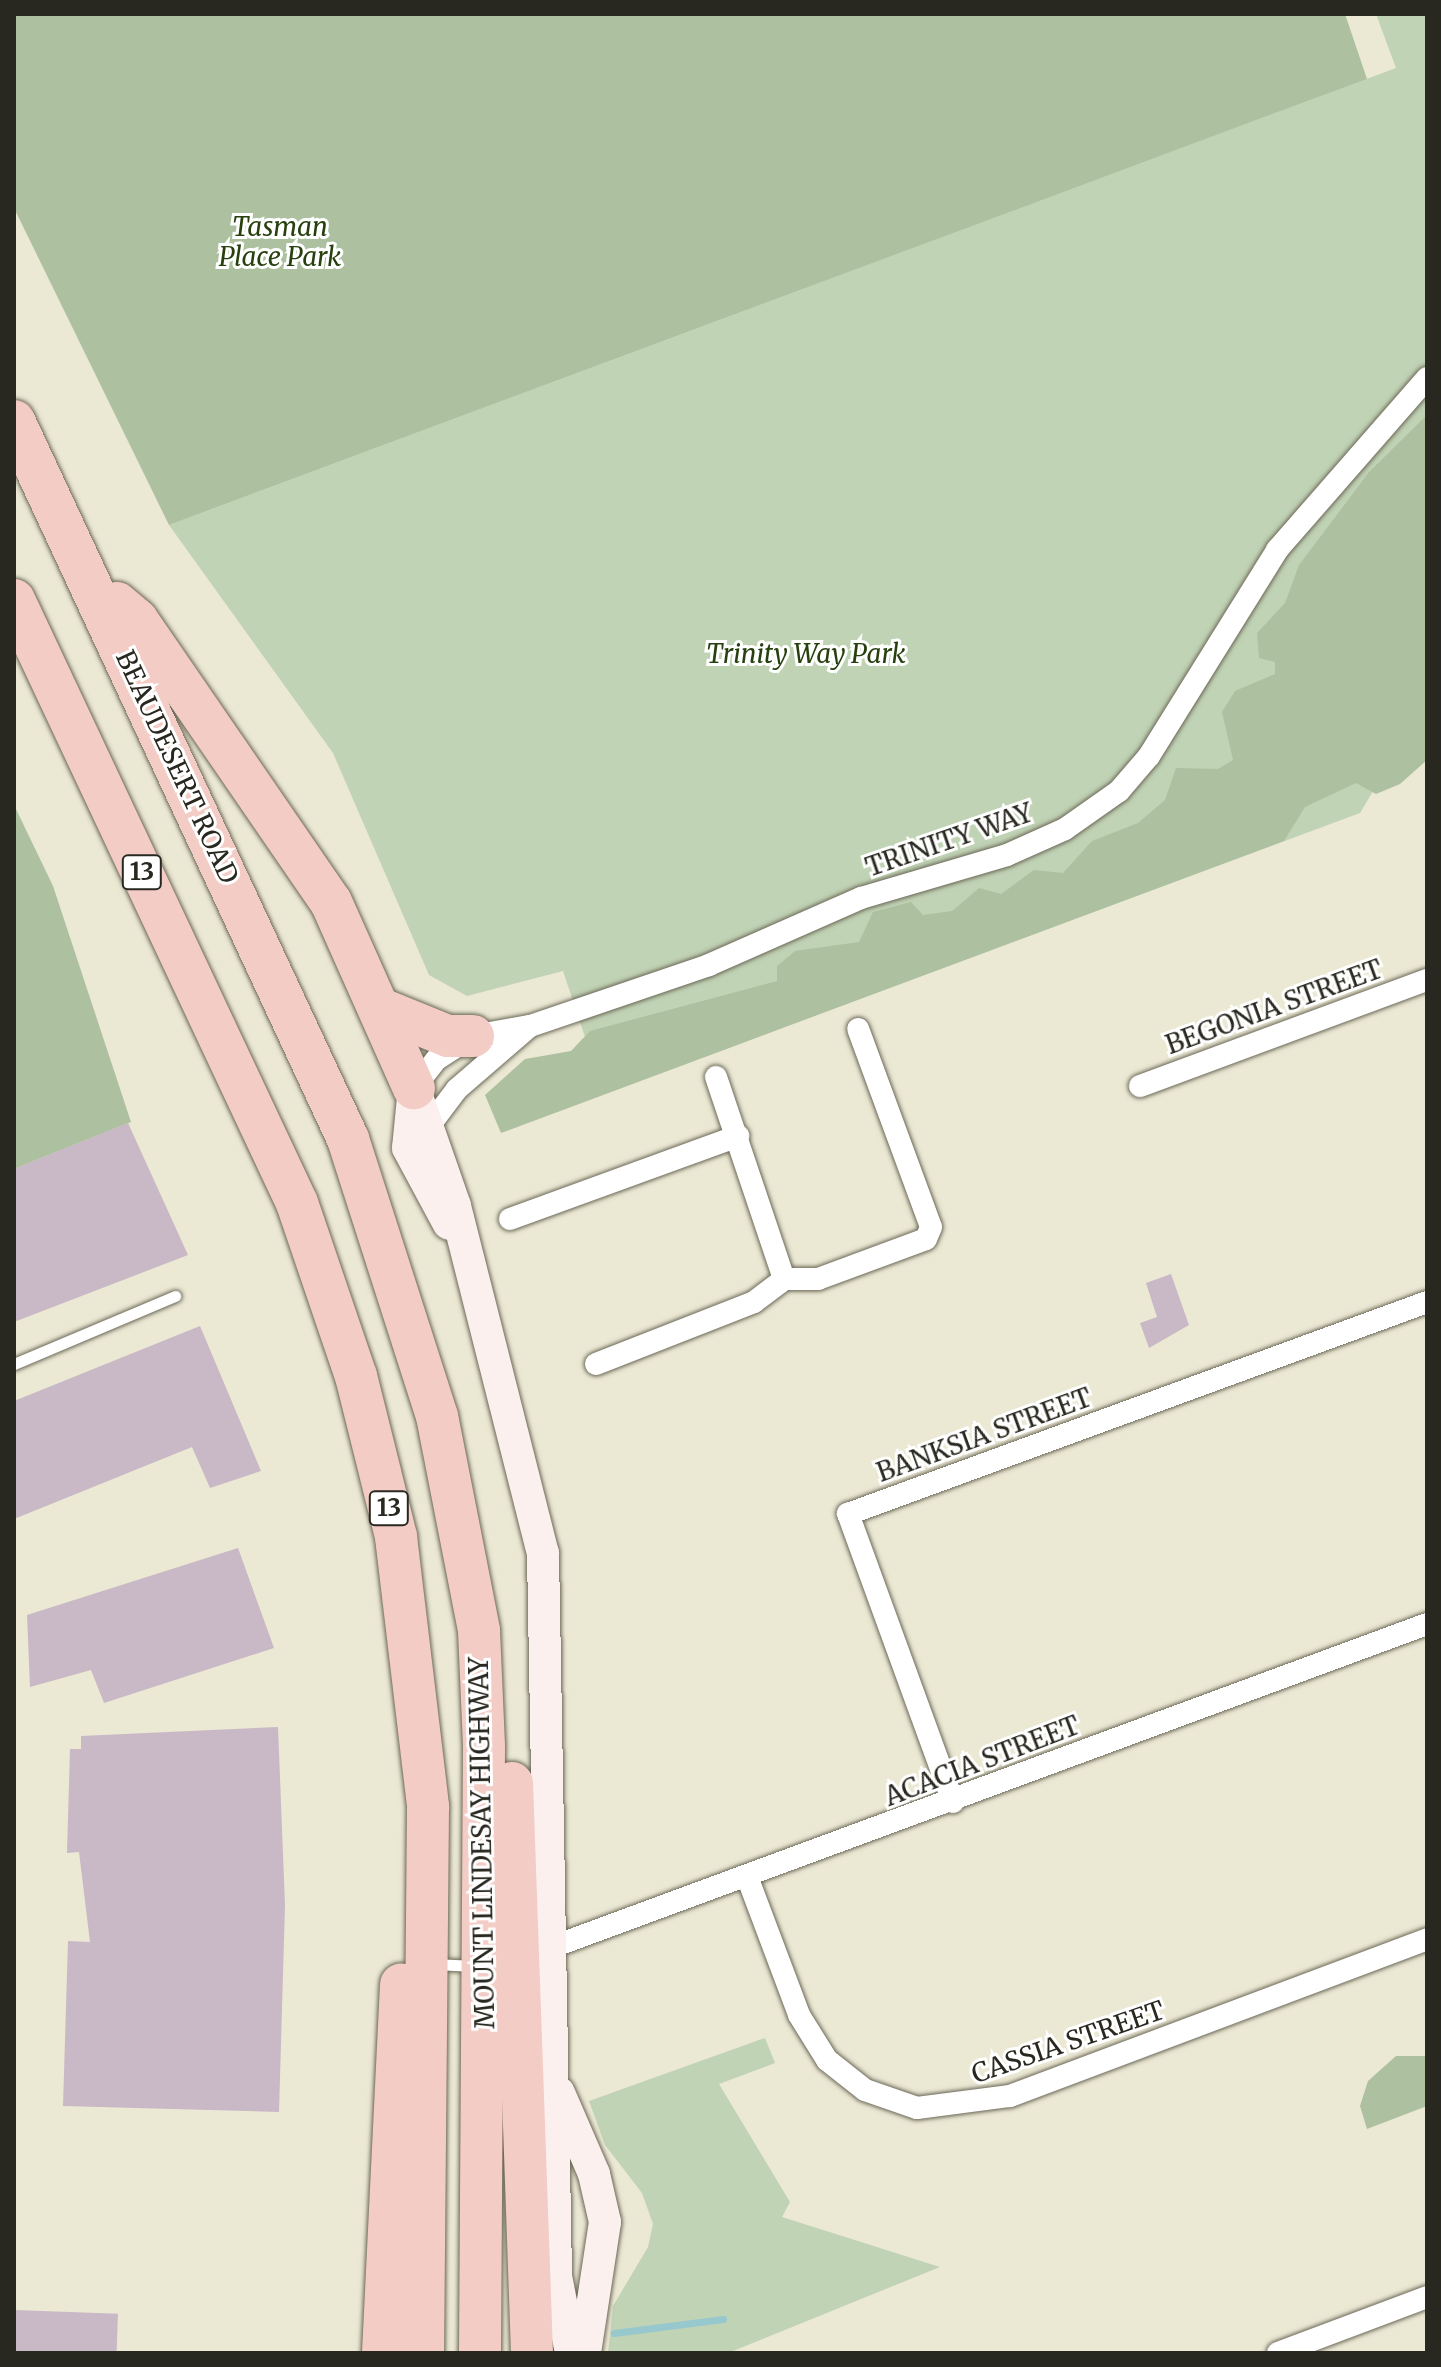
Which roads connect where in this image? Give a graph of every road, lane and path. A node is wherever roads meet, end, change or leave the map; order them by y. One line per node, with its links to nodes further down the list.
1 (1427, 378): 7 (street, TRINITY WAY)
2 (14, 421): 3 (highway, BEAUDESERT ROAD)
3 (89, 579): 6 (highway); 13 (highway, BEAUDESERT ROAD)
4 (14, 600): 25 (highway, MOUNT LINDESAY HIGHWAY / 13)
5 (1427, 980): 11 (street, BEGONIA STREET)
6 (386, 1011): 9 (highway); 12 (highway)
7 (530, 1026): 9 (street, TRINITY WAY); 12 (street, TRINITY WAY)
8 (858, 1029): 16 (street)
9 (473, 1036): 12 (street, TRINITY WAY)
10 (716, 1077): 14 (street)
11 (1140, 1086)
12 (422, 1107): 27 (street)
13 (337, 1114): 22 (highway, MOUNT LINDESAY HIGHWAY)
14 (738, 1136): 15 (street); 16 (street)
15 (510, 1219)
16 (784, 1279): 20 (street)
17 (175, 1296): 19 (lane)
18 (1427, 1302): 23 (street, BANKSIA STREET)
19 (14, 1364)
20 (596, 1364)
21 (1427, 1624): 23 (street, ACACIA STREET)
22 (479, 1631): 29 (highway, MOUNT LINDESAY HIGHWAY); 37 (highway)
23 (953, 1802): 24 (street, ACACIA STREET)
24 (748, 1879): 26 (street, CASSIA STREET); 27 (street, ACACIA STREET)
25 (430, 1889): 28 (highway, MOUNT LINDESAY HIGHWAY / 13); 34 (highway)
26 (1427, 1939)
27 (555, 1946): 30 (street)
28 (429, 1964): 29 (lane); 35 (highway, MOUNT LINDESAY HIGHWAY / 13)
29 (486, 1966): 36 (highway, MOUNT LINDESAY HIGHWAY)
30 (557, 2086): 31 (street); 32 (street)
31 (601, 2196): 32 (street); 39 (street)
32 (555, 2223): 38 (street)
33 (1427, 2297): 40 (street)
34 (383, 2353)
35 (423, 2353)
36 (480, 2353)
37 (532, 2353)
38 (571, 2353)
39 (585, 2353)
40 (1278, 2353)

